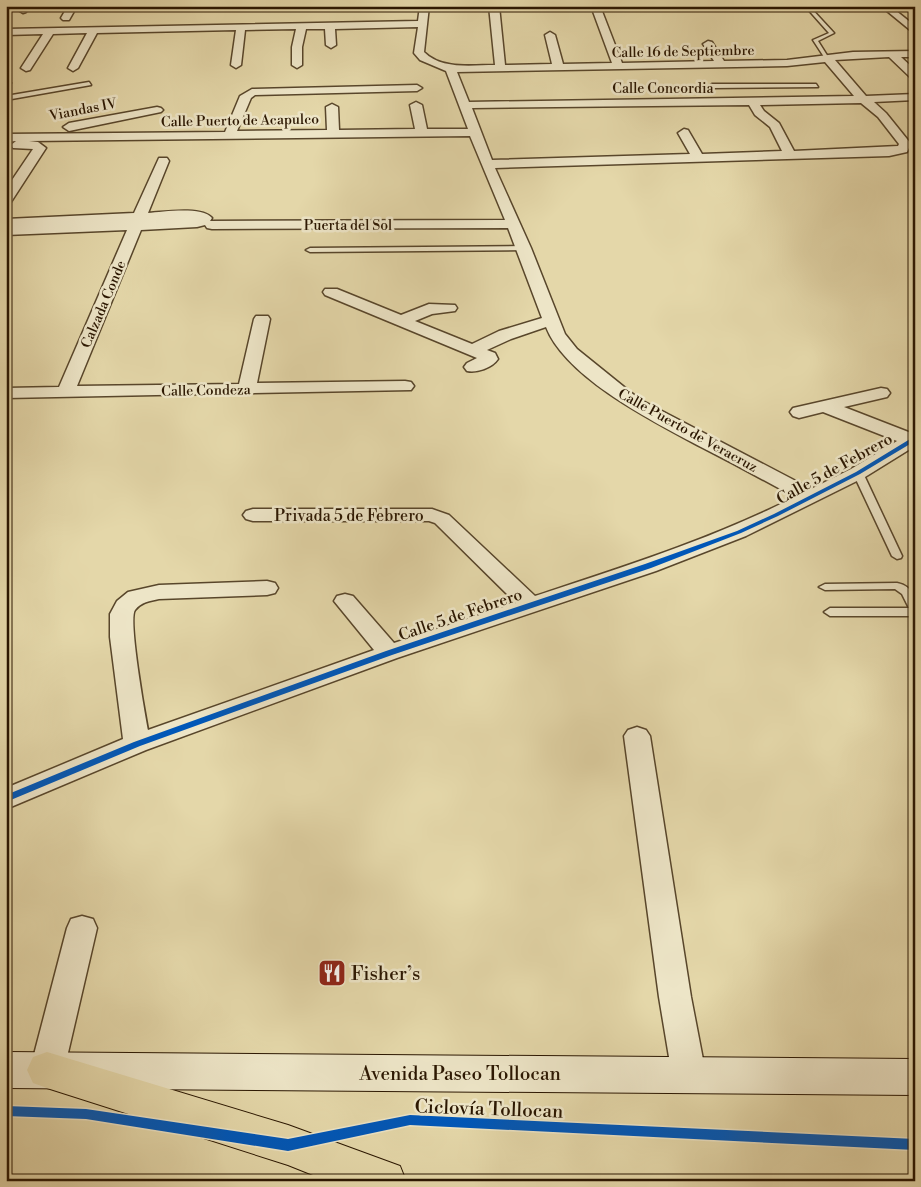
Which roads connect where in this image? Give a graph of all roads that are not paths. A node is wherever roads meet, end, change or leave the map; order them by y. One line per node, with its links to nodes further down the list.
1 (73, 6): 7 (street)
2 (425, 6): 8 (street)
3 (494, 6): 27 (street)
4 (595, 6): 26 (street)
5 (807, 7): 21 (lane)
6 (890, 8): 14 (street)
7 (66, 18)
8 (423, 24): 9 (street); 30 (street)
9 (330, 25): 10 (street); 18 (street)
10 (302, 26): 11 (street); 24 (street)
11 (241, 27): 12 (street); 23 (street)
12 (94, 30): 13 (street); 29 (street)
13 (50, 31): 15 (street); 28 (street)
14 (915, 31)
15 (6, 32)
16 (550, 35): 25 (street)
17 (708, 44): 22 (street)
18 (331, 45)
19 (891, 54): 20 (street, Calle 16 de Septiembre); 21 (street, Calle 16 de Septiembre); 31 (street)
20 (915, 54)
21 (828, 59): 22 (street, Calle 16 de Septiembre); 40 (street)
22 (721, 64): 26 (street, Calle 16 de Septiembre)
23 (236, 65)
24 (297, 65)
25 (558, 66): 26 (street, Calle 16 de Septiembre); 27 (street, Calle 16 de Septiembre)
26 (618, 66)
27 (500, 67): 30 (street, Calle 16 de Septiembre)
28 (26, 68)
29 (74, 68)
30 (451, 69): 43 (street, Calle Puerto de Veracruz)
31 (915, 76)
32 (89, 84): 39 (lane)
33 (712, 86): 34 (lane)
34 (758, 86): 37 (lane); 37 (lane)
35 (816, 86): 37 (lane)
36 (416, 88): 50 (street)
37 (773, 95): 40 (street, Calle Concordia); 41 (street, Calle Concordia)
38 (915, 97): 40 (street, Calle Concordia)
39 (6, 98)
40 (862, 98): 52 (street)
41 (753, 102): 43 (street, Calle Concordia); 53 (street)
42 (416, 105): 47 (street)
43 (464, 105): 46 (street, Calle Puerto de Veracruz)
44 (332, 107): 49 (street)
45 (151, 125): 51 (street, Viandas IV)
46 (475, 132): 47 (street, Calle Puerto de Acapulco); 56 (street, Calle Puerto de Veracruz)
47 (422, 133): 49 (street, Calle Puerto de Acapulco)
48 (684, 133): 54 (street)
49 (333, 134): 50 (street, Calle Puerto de Acapulco)
50 (234, 135): 51 (street, Calle Puerto de Acapulco)
51 (9, 140): 57 (street)
52 (908, 148): 53 (street)
53 (790, 155): 54 (street)
54 (698, 158): 56 (street)
55 (163, 161): 59 (street, Calzada Conde)
56 (487, 164): 58 (street, Calle Puerto de Veracruz)
57 (6, 199)
58 (511, 218): 61 (street, Puerta del Sol); 63 (street, Calle Puerto de Veracruz)
59 (138, 221): 60 (street); 62 (street); 74 (street, Calzada Conde)
60 (6, 223)
61 (212, 225)
62 (6, 231)
63 (524, 248): 64 (lane); 69 (street, Calle Puerto de Veracruz)
64 (310, 250)
65 (331, 292): 68 (street)
66 (449, 308): 68 (street)
67 (262, 319): 73 (street)
68 (402, 320): 70 (street)
69 (551, 320): 70 (street); 81 (street, Calle Puerto de Veracruz)
70 (473, 350): 71 (street)
71 (473, 367)
72 (405, 386): 73 (street, Calle Condeza)
73 (247, 389): 74 (street, Calle Condeza)
74 (66, 392): 75 (street, Calle Condeza)
75 (6, 393)
76 (881, 393): 77 (street)
77 (825, 406): 78 (street); 79 (street)
78 (799, 412)
79 (913, 439): 80 (street, Calle 5 de Febrero)
80 (858, 473): 81 (street, Calle 5 de Febrero); 83 (lane)
81 (810, 497): 87 (street, Calle 5 de Febrero)
82 (253, 515): 87 (street, Privada 5 de Febrero)
83 (897, 556)
84 (825, 587): 88 (lane)
85 (267, 588): 92 (street)
86 (345, 601): 90 (street)
87 (531, 605): 90 (street, Calle 5 de Febrero)
88 (915, 611): 89 (lane)
89 (830, 612)
90 (389, 653): 92 (street, Calle 5 de Febrero)
91 (637, 736): 97 (street)
92 (137, 744): 93 (street, Calle 5 de Febrero)
93 (6, 799)
94 (82, 928): 96 (street)
95 (6, 1070): 96 (main road, Avenida Paseo Tollocan)
96 (47, 1070): 97 (main road, Avenida Paseo Tollocan); 99 (highway)
97 (689, 1075): 98 (main road, Avenida Paseo Tollocan)
98 (915, 1077)
99 (384, 1181)

